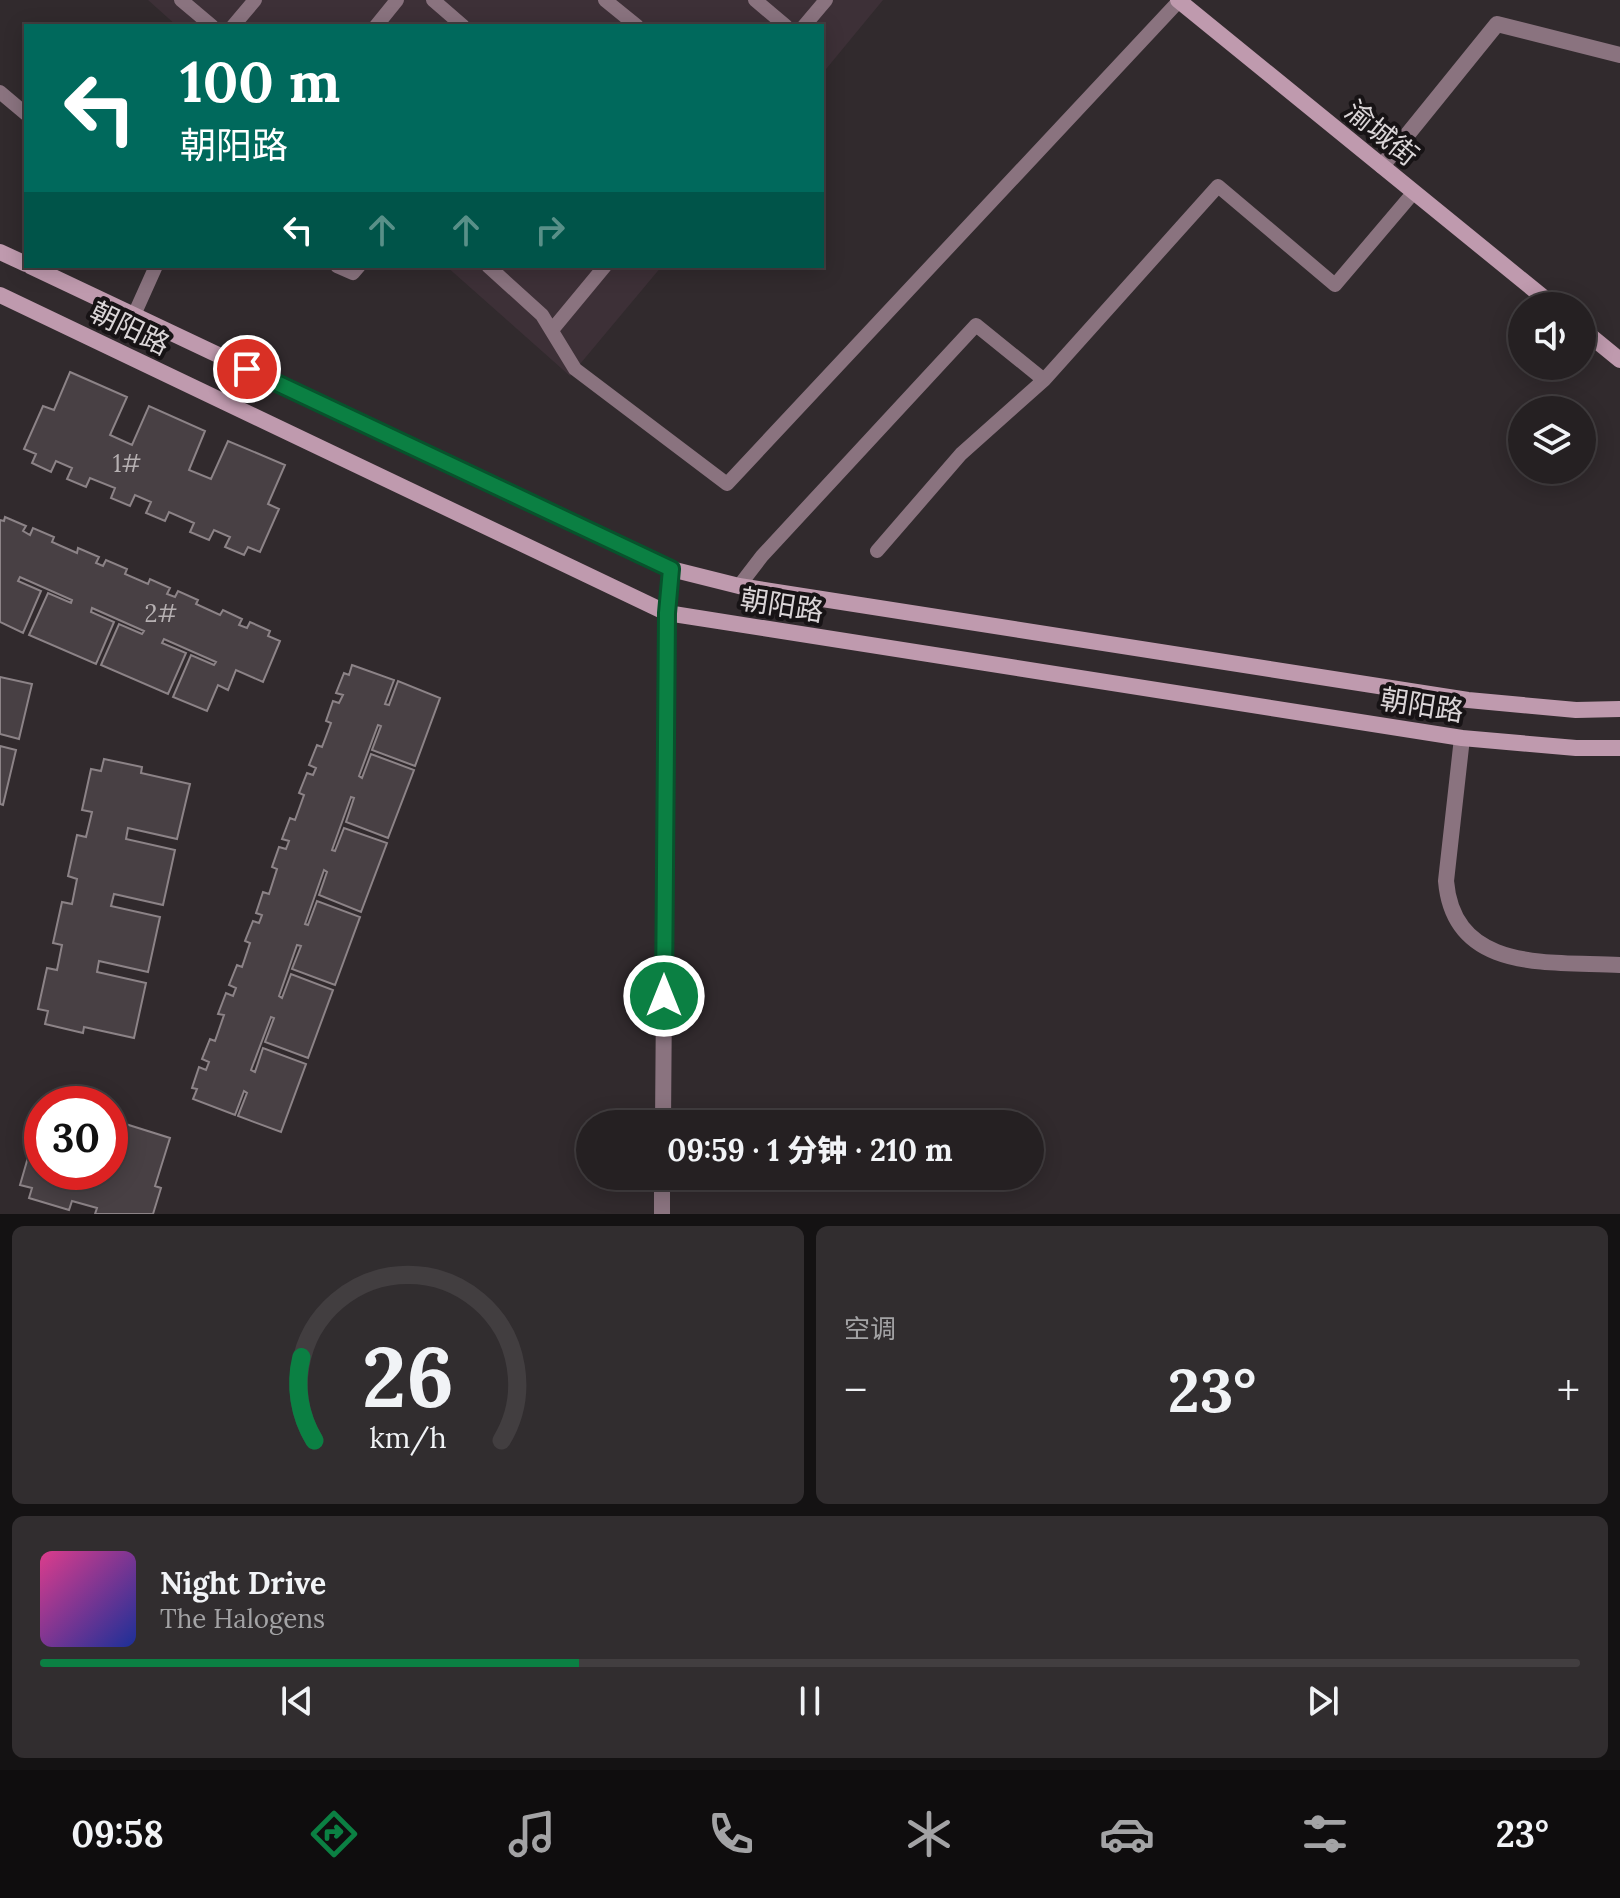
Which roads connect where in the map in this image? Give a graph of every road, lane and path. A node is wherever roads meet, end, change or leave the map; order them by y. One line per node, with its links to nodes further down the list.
1 (181, 0): 9 (lane)
2 (255, 0): 10 (lane)
3 (397, 0): 11 (lane)
4 (433, 0): 12 (lane)
5 (605, 0): 13 (lane)
6 (755, 0): 14 (lane)
7 (826, 0): 15 (lane)
8 (1179, 1): 19 (main road, 渝城街); 30 (lane)
9 (210, 24)
10 (235, 24)
11 (378, 24)
12 (461, 24)
13 (635, 24)
14 (784, 24)
15 (806, 24)
16 (1620, 55): 19 (street)
17 (0, 92): 18 (lane)
18 (24, 112)
19 (1382, 166): 20 (main road, 渝城街)
20 (1414, 192): 27 (main road, 渝城街); 33 (lane)
21 (0, 252): 22 (main road, 朝阳路)
22 (24, 263)
23 (34, 268): 29 (main road, 朝阳路)
24 (155, 268): 29 (lane)
25 (490, 268): 30 (lane)
26 (603, 268): 30 (lane)
27 (1537, 292)
28 (0, 295): 37 (main road, 朝阳路)
29 (134, 315): 35 (main road, 朝阳路)
30 (552, 330)
31 (1596, 340): 32 (main road)
32 (1620, 360)
33 (1044, 380): 34 (lane); 36 (lane)
34 (877, 551)
35 (671, 569): 36 (main road, 朝阳路); 37 (street)
36 (739, 586): 38 (main road, 朝阳路)
37 (667, 613): 39 (main road, 朝阳路); 42 (street)
38 (1620, 709)
39 (1462, 738): 40 (main road, 朝阳路); 41 (street)
40 (1620, 748)
41 (1620, 965)
42 (663, 1110)
43 (662, 1190): 44 (street)
44 (662, 1214)

